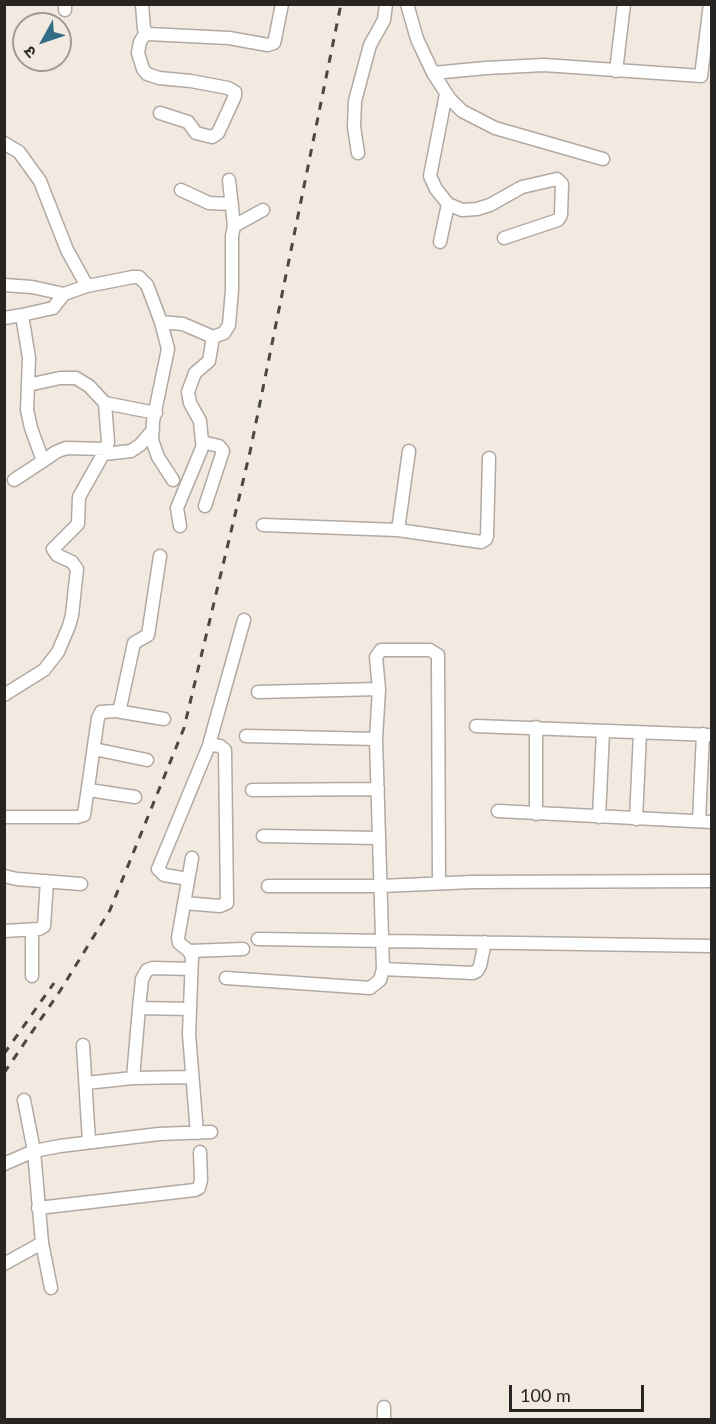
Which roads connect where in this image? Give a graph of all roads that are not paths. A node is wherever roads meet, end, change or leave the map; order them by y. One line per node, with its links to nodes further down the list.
1 (142, 4): 7 (street)
2 (282, 4): 7 (street)
3 (386, 4): 15 (street)
4 (407, 4): 10 (street)
5 (624, 4): 9 (street)
6 (710, 4): 8 (street)
7 (146, 32): 13 (street)
8 (708, 52): 11 (street)
9 (616, 70): 10 (street); 11 (street)
10 (433, 73): 12 (street)
11 (706, 77)
12 (446, 94): 16 (street); 20 (street)
13 (160, 113)
14 (4, 144): 26 (street)
15 (358, 153)
16 (603, 159)
17 (229, 180): 19 (street)
18 (181, 190): 19 (street)
19 (232, 204): 22 (street)
20 (448, 204): 23 (street); 24 (street)
21 (263, 210): 22 (street)
22 (234, 226): 31 (street)
23 (504, 238)
24 (440, 242)
25 (4, 285): 27 (street)
26 (87, 286): 27 (street); 30 (street)
27 (64, 294): 28 (street)
28 (22, 315): 29 (street); 32 (street)
29 (4, 318)
30 (161, 322): 31 (street); 34 (street)
31 (213, 337): 36 (street)
32 (28, 385): 33 (street); 40 (street)
33 (105, 403): 34 (street); 38 (street)
34 (156, 413): 35 (street)
35 (153, 430): 38 (street); 42 (street)
36 (204, 443): 43 (street); 45 (street)
37 (409, 451): 46 (street)
38 (105, 452): 40 (street); 51 (street)
39 (489, 458): 46 (street)
40 (43, 461): 41 (street)
41 (14, 480)
42 (172, 480)
43 (205, 506)
44 (263, 525): 46 (street)
45 (180, 526)
46 (398, 530)
47 (160, 556): 52 (street)
48 (244, 620): 61 (street)
49 (379, 689): 50 (street); 60 (street); 81 (street)
50 (258, 692)
51 (4, 695)
52 (116, 711): 53 (street); 62 (street)
53 (164, 719)
54 (476, 726): 55 (street)
55 (536, 727): 56 (street); 69 (street)
56 (603, 731): 57 (street); 71 (street)
57 (640, 732): 58 (street); 72 (street)
58 (707, 734): 73 (street)
59 (246, 736): 60 (street)
60 (376, 739): 64 (street)
61 (210, 743): 78 (street); 85 (street)
62 (94, 749): 63 (street); 65 (street)
63 (147, 760)
64 (378, 789): 66 (street); 75 (street)
65 (89, 790): 67 (street); 70 (street)
66 (252, 790)
67 (135, 797)
68 (498, 811): 69 (street)
69 (536, 814): 71 (street)
70 (4, 817)
71 (598, 817): 72 (street)
72 (636, 819): 73 (street)
73 (705, 822)
74 (263, 836): 75 (street)
75 (378, 838): 84 (street)
76 (192, 858): 78 (street)
77 (4, 876): 79 (street)
78 (188, 879): 85 (street)
79 (47, 881): 82 (street); 86 (street)
80 (711, 881): 81 (street)
81 (440, 883): 84 (street)
82 (81, 884)
83 (268, 886): 84 (street)
84 (381, 886): 89 (street)
85 (184, 903): 93 (street)
86 (32, 930): 87 (street); 96 (street)
87 (4, 931)
88 (258, 939): 89 (street)
89 (383, 941): 90 (street); 95 (street)
90 (485, 942): 91 (street); 95 (street)
91 (711, 946)
92 (243, 949): 93 (street)
93 (189, 951): 94 (street)
94 (191, 969): 98 (street); 99 (street)
95 (383, 969): 97 (street)
96 (32, 976)
97 (226, 978)
98 (139, 1008): 99 (street); 102 (street)
99 (189, 1009): 101 (street)
100 (83, 1045): 103 (street)
101 (192, 1077): 102 (street); 106 (street)
102 (133, 1078): 103 (street)
103 (86, 1083): 107 (street)
104 (24, 1100): 108 (street)
105 (211, 1132): 106 (street)
106 (197, 1133): 107 (street)
107 (89, 1142): 108 (street)
108 (34, 1151): 110 (street); 111 (street)
109 (200, 1152): 111 (street)
110 (4, 1164)
111 (38, 1208): 112 (street)
112 (42, 1243): 113 (street); 114 (street)
113 (4, 1264)
114 (51, 1288)

